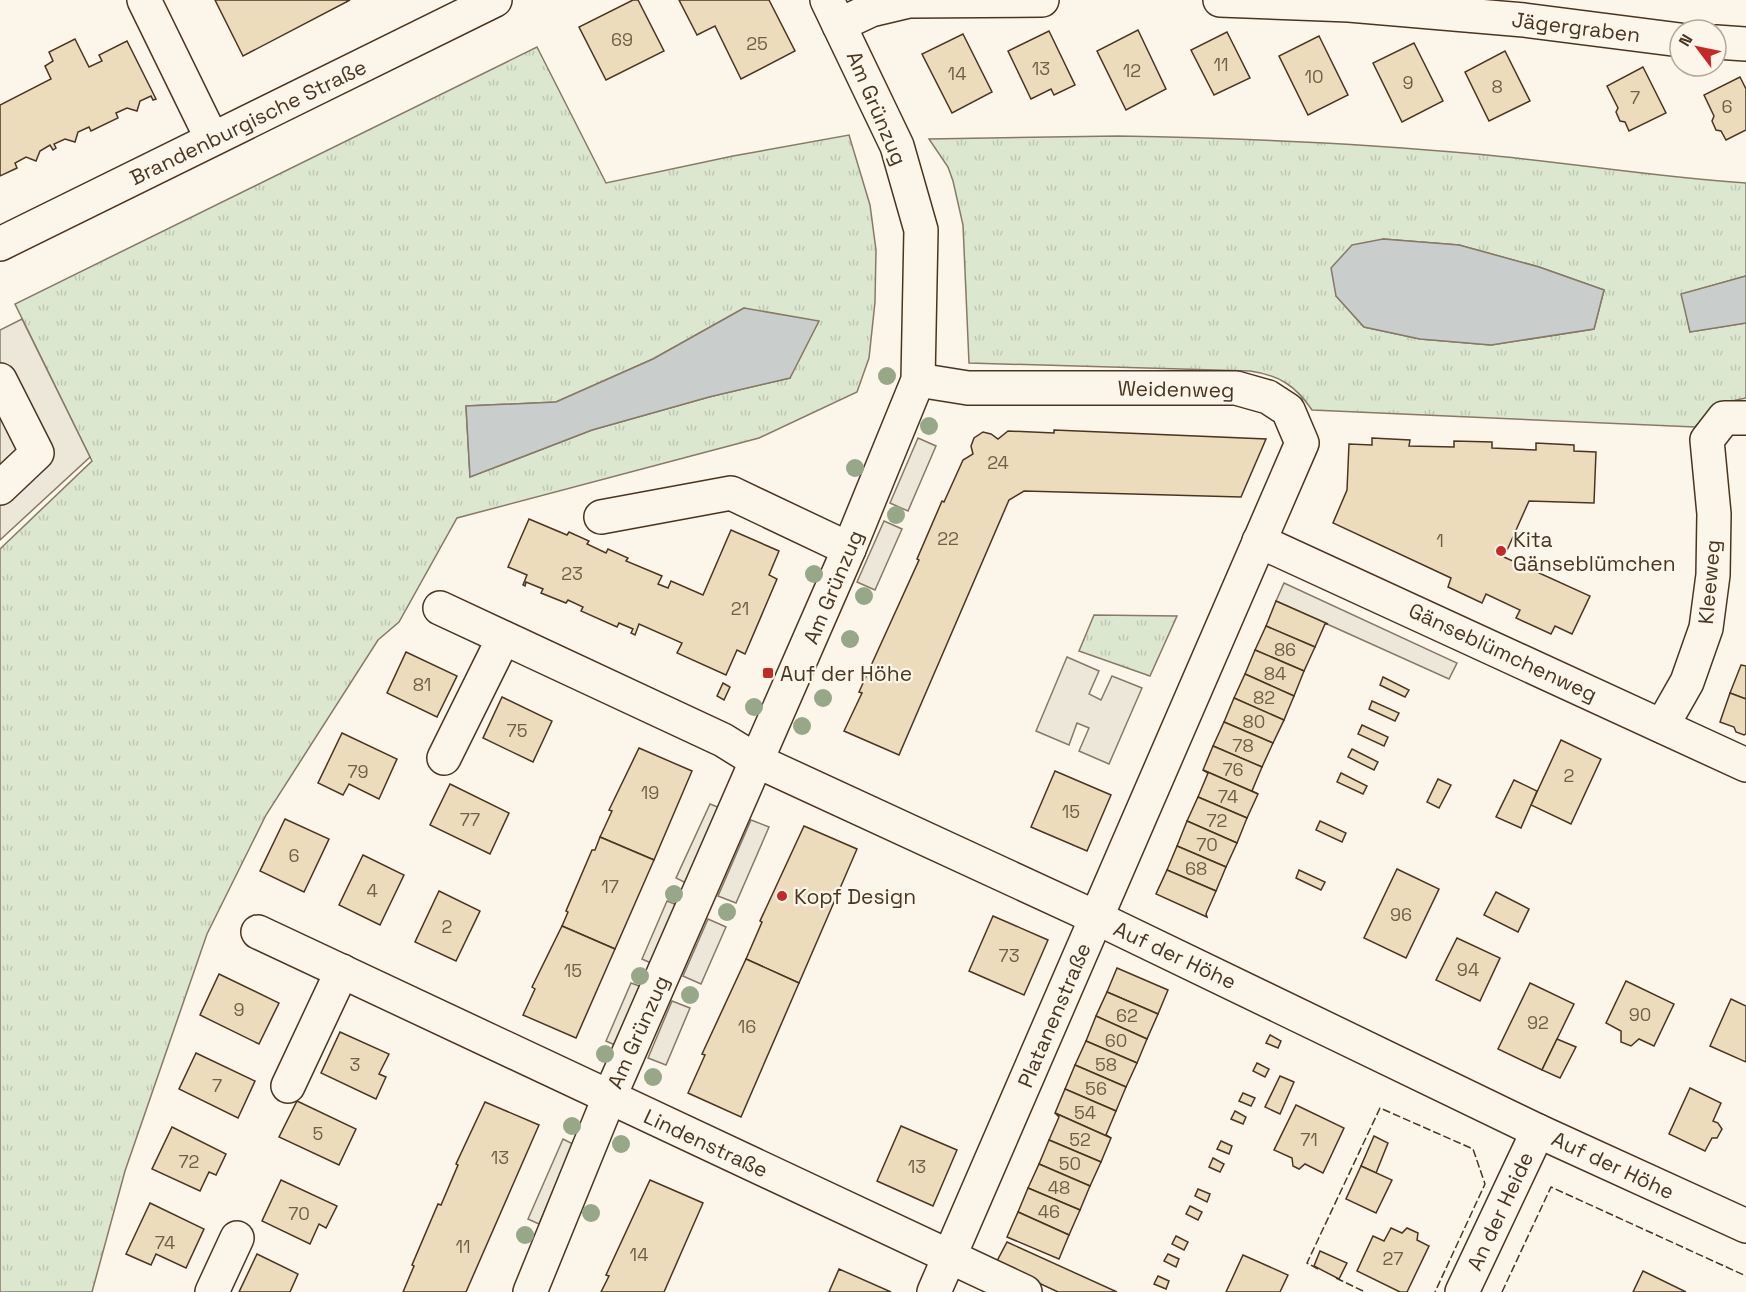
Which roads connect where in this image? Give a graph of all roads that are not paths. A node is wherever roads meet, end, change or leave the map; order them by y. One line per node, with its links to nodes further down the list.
1 (144, 0): 10 (street)
2 (495, 0): 10 (street, Brandenburgische Straße)
3 (1042, 0): 6 (street)
4 (1220, 0): 5 (street, Jägergraben)
5 (1520, 10): 7 (street, Jägergraben)
6 (833, 12): 13 (street, Am Grünzug)
7 (1668, 38)
8 (1728, 43): 9 (street)
9 (1746, 44)
10 (212, 139): 11 (street, Brandenburgische Straße)
11 (0, 244)
12 (0, 380): 15 (street)
13 (918, 380): 17 (street, Weidenweg); 18 (street, Am Grünzug)
14 (1746, 418): 22 (street, Kleeweg)
15 (0, 488)
16 (601, 517): 18 (street)
17 (1259, 541): 19 (street, Weidenweg); 22 (street, Gänseblümchenweg)
18 (849, 549): 24 (street, Am Grünzug)
19 (1244, 573): 26 (street, Platanenstraße)
20 (440, 608): 21 (street, Auf der Höhe)
21 (503, 639): 23 (street); 24 (street, Auf der Höhe)
22 (1662, 726): 25 (street, Gänseblümchenweg)
23 (444, 758)
24 (757, 761): 26 (street, Auf der Höhe); 30 (street, Am Grünzug)
25 (1746, 765)
26 (1097, 918): 31 (street, Auf der Höhe); 34 (street, Platanenstraße)
27 (258, 932): 28 (street, Lindenstraße)
28 (342, 971): 29 (street); 30 (street, Lindenstraße)
29 (288, 1086)
30 (609, 1098): 34 (street, Lindenstraße); 36 (street, Am Grünzug)
31 (1538, 1131): 32 (street, Auf der Höhe); 39 (street, An der Heide)
32 (1746, 1226)
33 (237, 1238): 35 (street)
34 (949, 1257): 37 (street, Platanenstraße); 38 (street, Lindenstraße)
35 (212, 1292)
36 (530, 1292)
37 (934, 1292)
38 (1025, 1292)
39 (1462, 1292)

